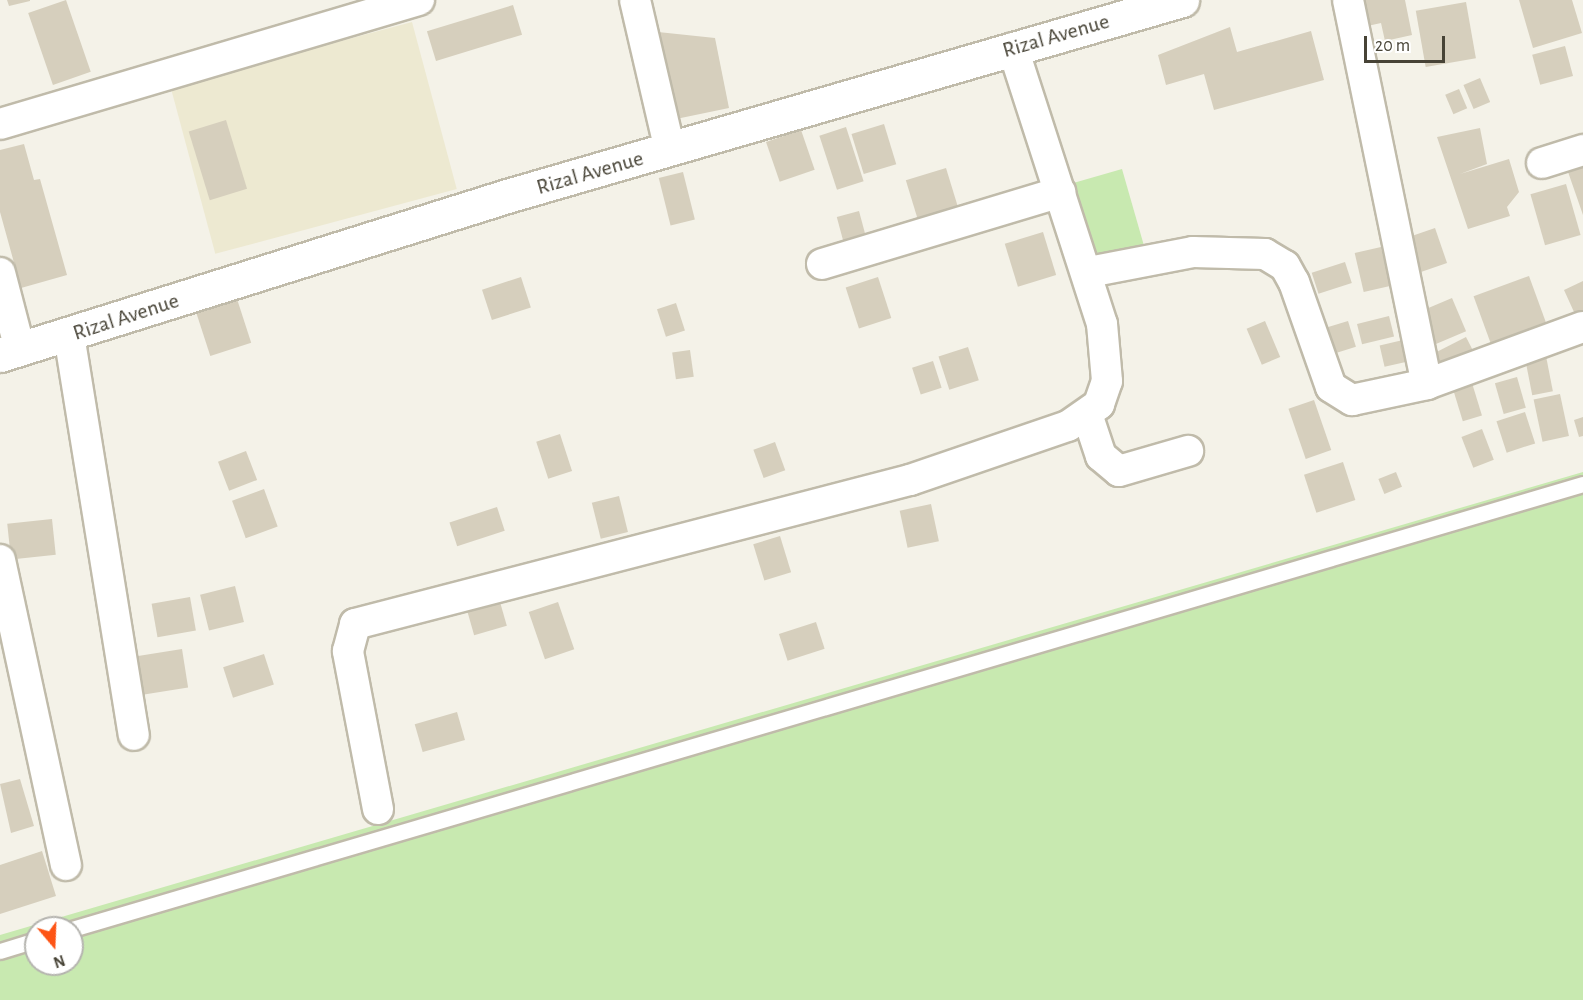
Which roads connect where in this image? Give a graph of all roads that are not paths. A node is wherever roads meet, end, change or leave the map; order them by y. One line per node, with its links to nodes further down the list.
1 (419, 0): 6 (street)
2 (635, 0): 7 (street)
3 (1182, 0): 5 (street, Rizal Avenue)
4 (1348, 0): 17 (street)
5 (1013, 48): 7 (street, Rizal Avenue); 10 (street)
6 (0, 124)
7 (670, 150): 15 (street, Rizal Avenue)
8 (1583, 150): 9 (street)
9 (1542, 163)
10 (1060, 192): 11 (street); 12 (street)
11 (822, 264)
12 (1089, 272): 17 (street); 18 (street)
13 (0, 273): 16 (street)
14 (1583, 327): 17 (street)
15 (69, 335): 16 (street, Rizal Avenue); 22 (street)
16 (10, 352)
17 (1427, 384)
18 (1088, 417): 19 (street); 23 (street)
19 (1188, 451)
20 (1583, 484): 25 (lane)
21 (0, 560): 24 (street)
22 (134, 735)
23 (378, 809)
24 (66, 866)
25 (84, 925)
26 (24, 944): 27 (lane)
27 (0, 951)

